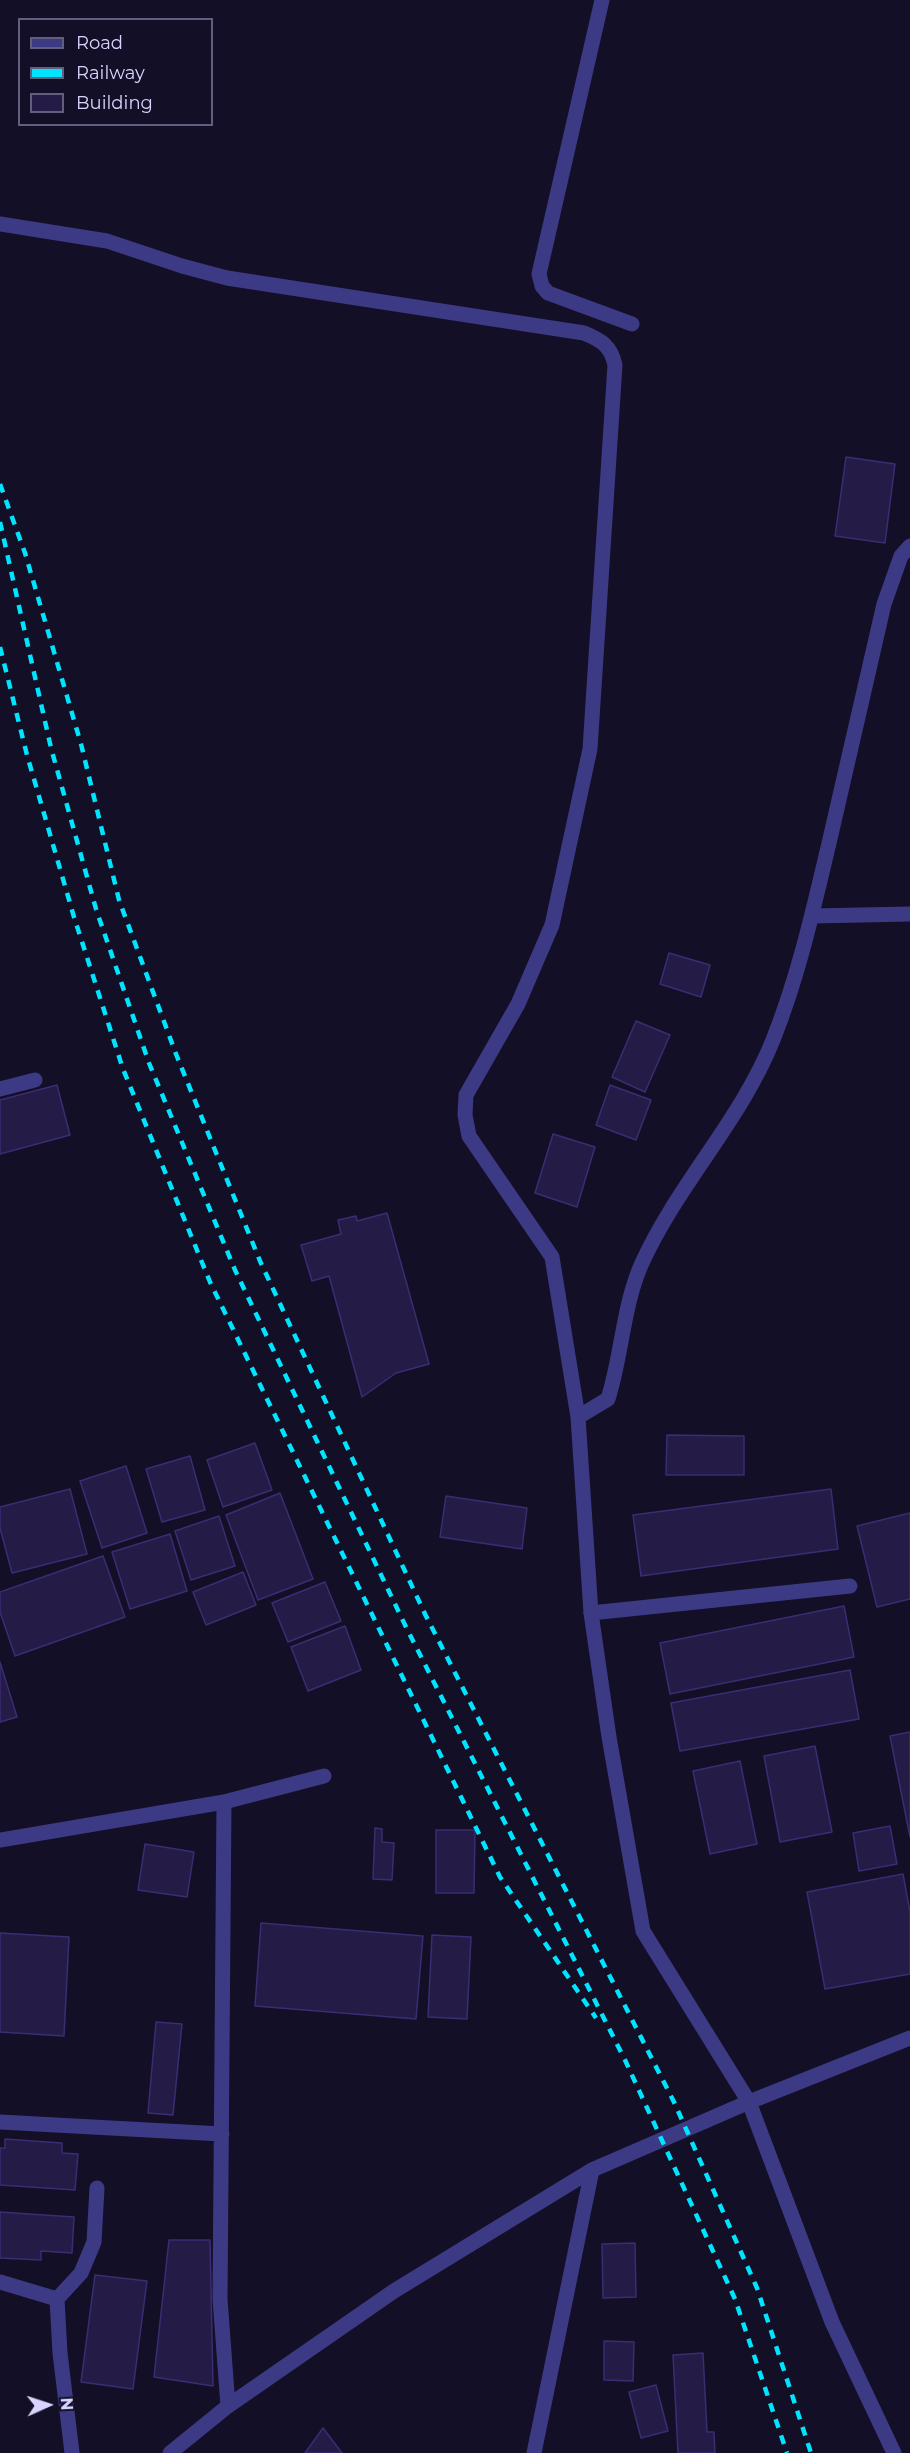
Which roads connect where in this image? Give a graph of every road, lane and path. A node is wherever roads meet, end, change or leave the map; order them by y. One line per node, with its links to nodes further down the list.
1 (602, 0): 3 (street)
2 (0, 224): 9 (street)
3 (632, 324)
4 (910, 546): 6 (street)
5 (910, 914): 6 (street)
6 (812, 916): 9 (street)
7 (35, 1080): 8 (street)
8 (0, 1089)
9 (578, 1417): 11 (street)
10 (850, 1586): 11 (street)
11 (591, 1614): 16 (street)
12 (324, 1776): 13 (street)
13 (225, 1802): 14 (street); 18 (street)
14 (0, 1840)
15 (910, 2038): 16 (street)
16 (749, 2102): 19 (street); 27 (street)
17 (0, 2122): 18 (street)
18 (222, 2134): 23 (street)
19 (592, 2170): 23 (street); 26 (street)
20 (98, 2188): 22 (street)
21 (0, 2282): 22 (street)
22 (57, 2299): 24 (street)
23 (228, 2406): 25 (street)
24 (72, 2453)
25 (170, 2453)
26 (534, 2453)
27 (894, 2453)

